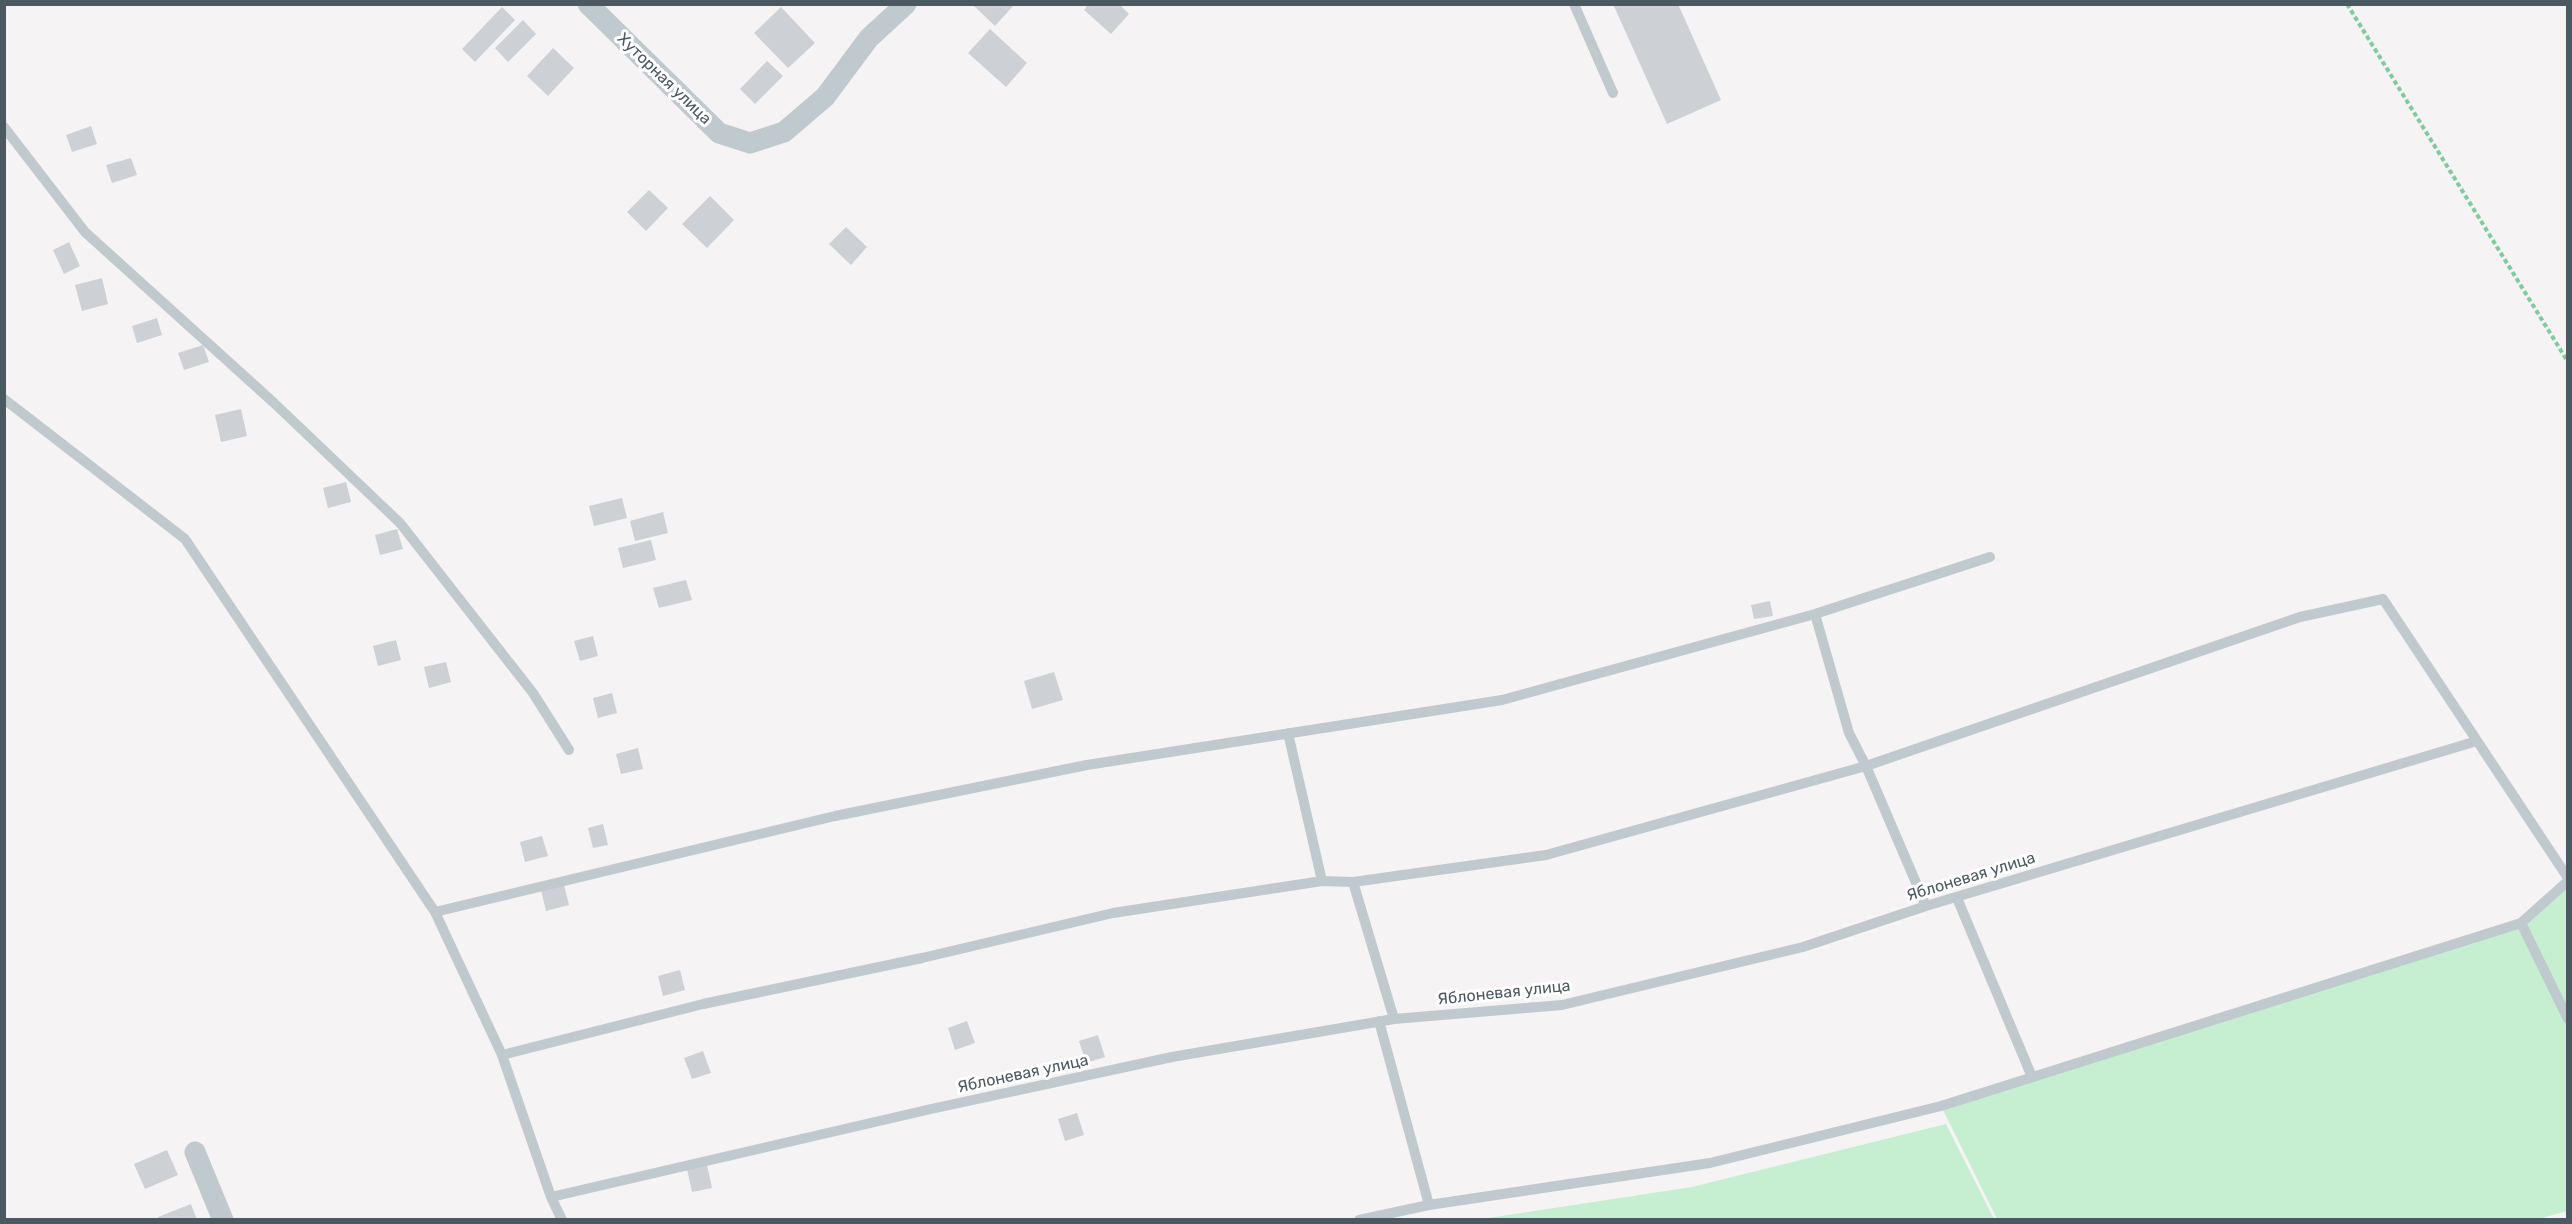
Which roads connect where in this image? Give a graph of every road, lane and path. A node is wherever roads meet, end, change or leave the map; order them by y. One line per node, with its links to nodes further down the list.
1 (588, 4): 2 (street, Хуторная улица)
2 (906, 4)
3 (1574, 4): 5 (lane)
4 (2347, 4): 7 (path)
5 (1613, 93)
6 (4, 127): 13 (lane)
7 (2568, 362)
8 (4, 399): 20 (lane)
9 (1990, 557): 10 (lane)
10 (1815, 614): 11 (lane); 14 (lane)
11 (1288, 733): 16 (lane); 20 (lane)
12 (2477, 741): 14 (lane); 15 (lane); 18 (lane, Яблоневая улица)
13 (569, 750)
14 (1866, 766): 17 (lane); 19 (lane)
15 (2568, 879): 21 (lane)
16 (1322, 881): 17 (lane); 25 (lane)
17 (1353, 882): 22 (lane)
18 (1957, 898): 19 (lane, Яблоневая улица); 26 (lane)
19 (1926, 906): 22 (lane, Яблоневая улица)
20 (435, 912): 25 (lane)
21 (2521, 923): 23 (lane); 26 (lane)
22 (1394, 1019): 24 (lane, Яблоневая улица)
23 (2568, 1019)
24 (1379, 1021): 28 (lane, Яблоневая улица); 29 (lane)
25 (502, 1055): 28 (lane)
26 (2032, 1077): 29 (lane)
27 (195, 1152): 30 (street)
28 (551, 1197): 31 (lane)
29 (1429, 1204): 32 (lane)
30 (224, 1220)
31 (562, 1220)
32 (1359, 1220)

